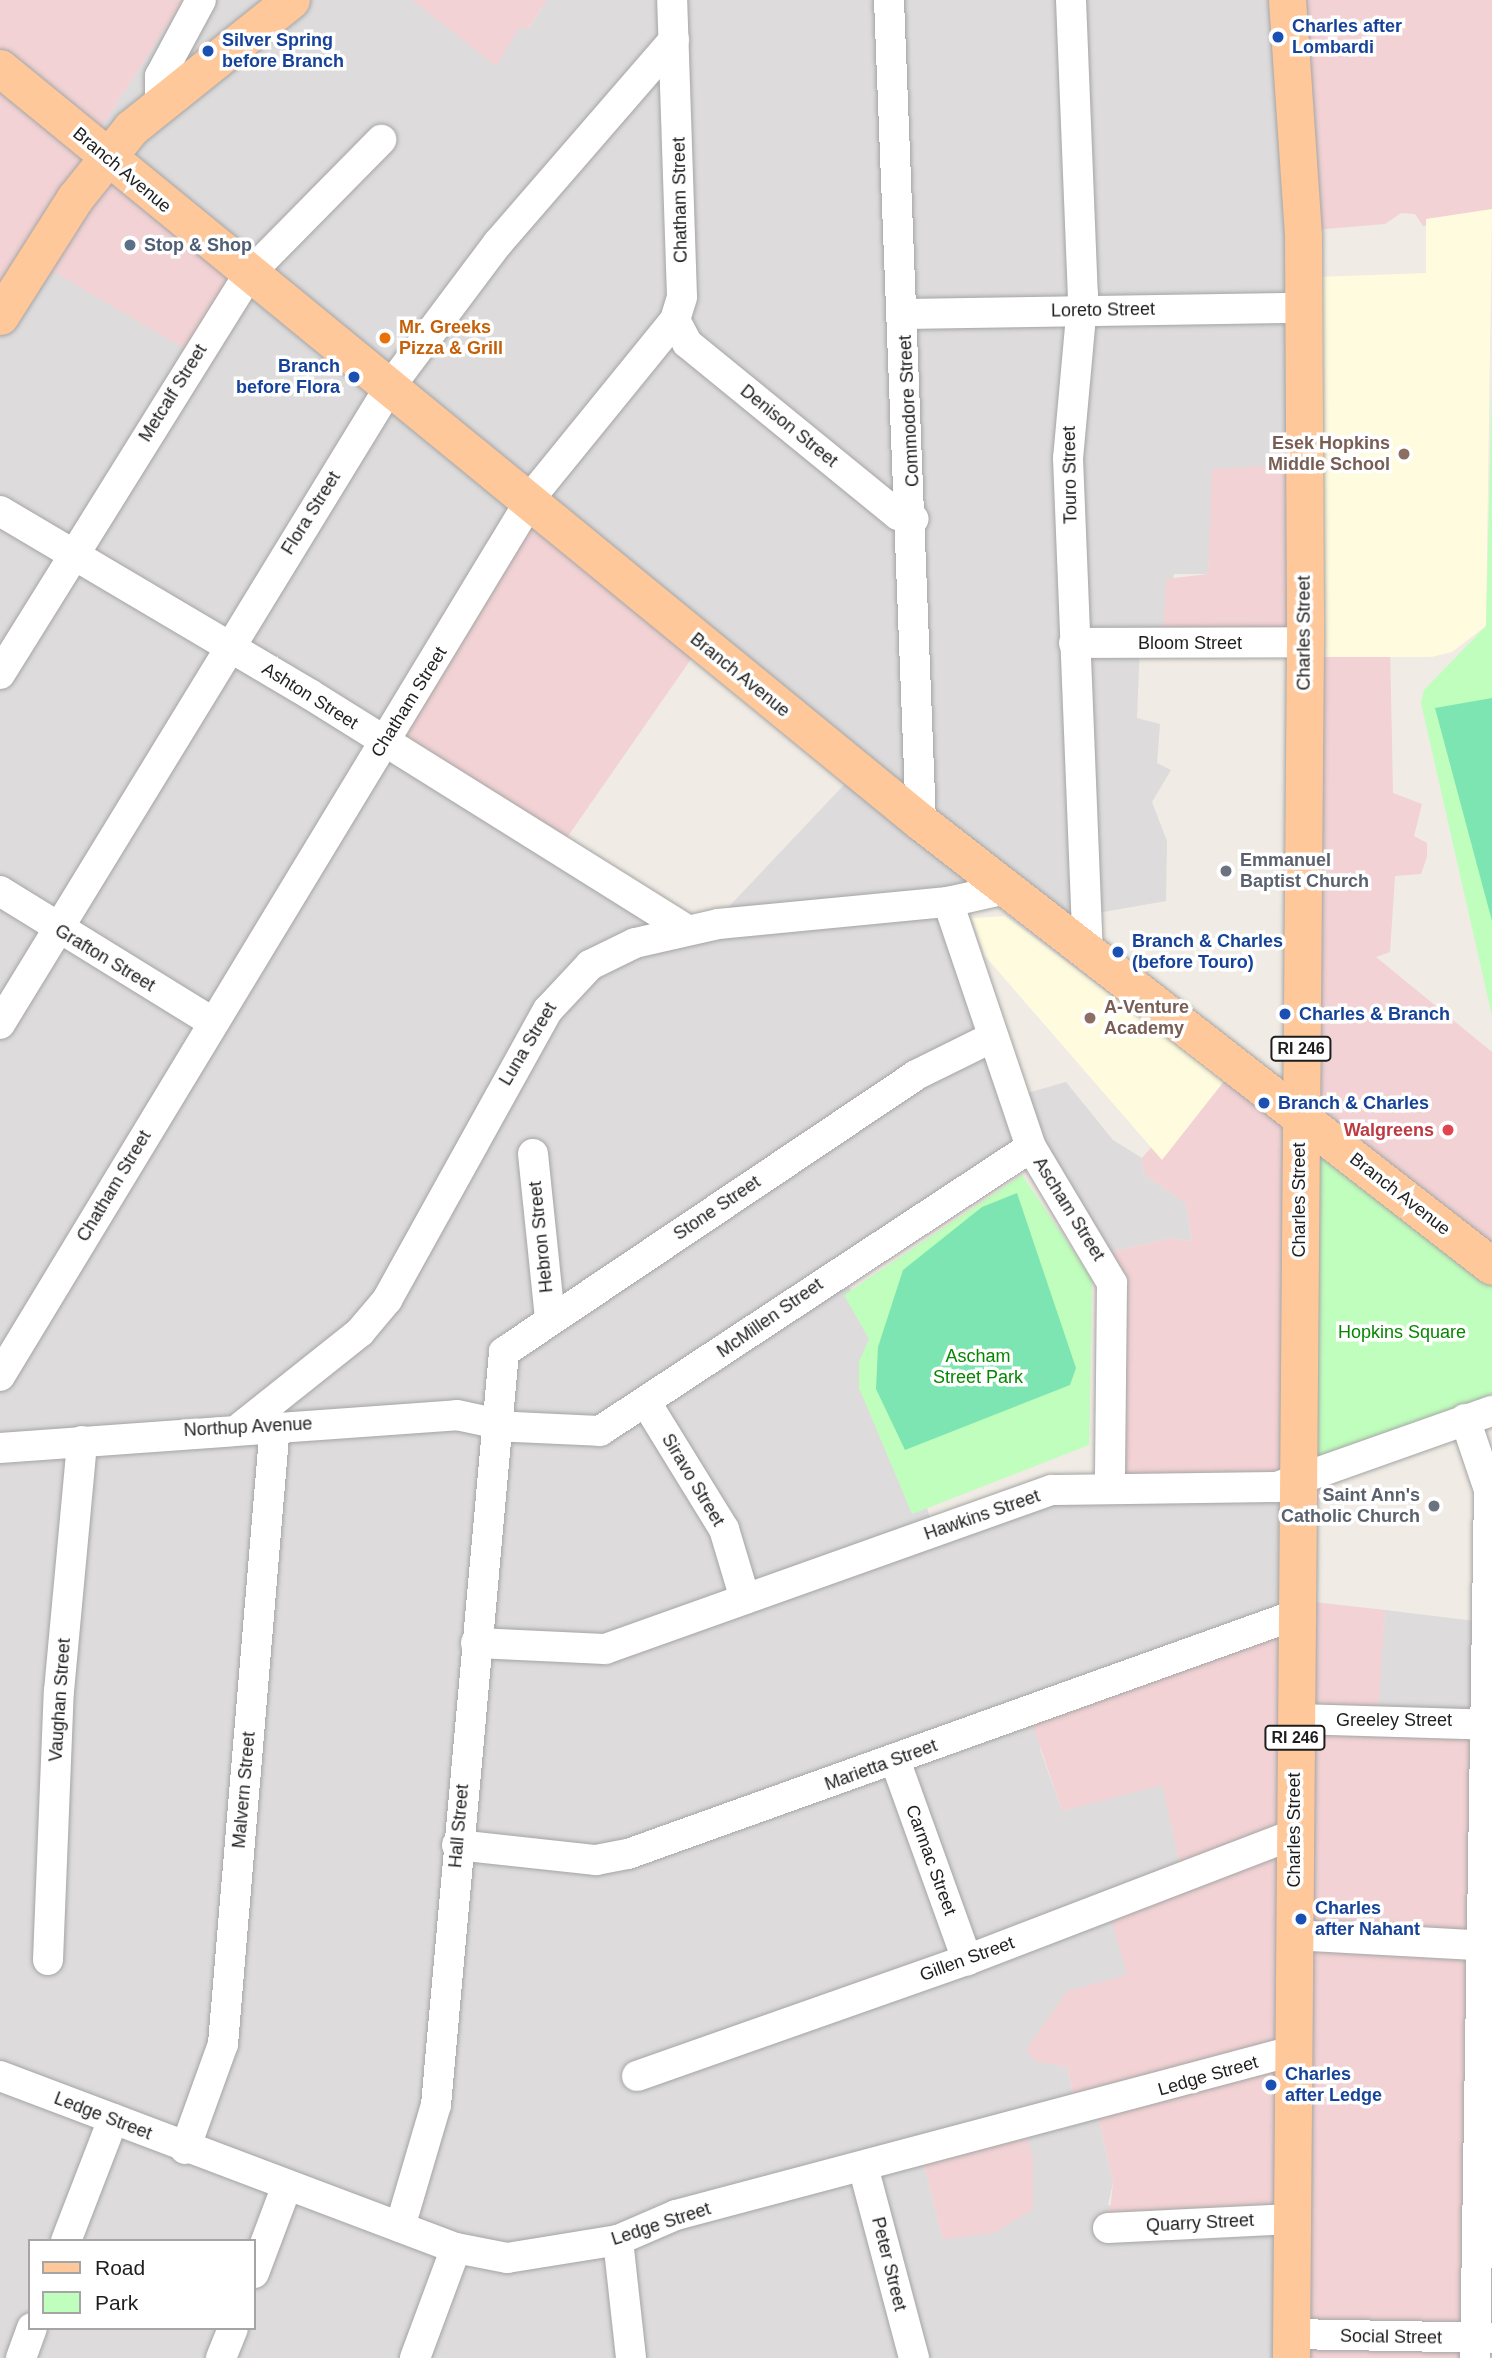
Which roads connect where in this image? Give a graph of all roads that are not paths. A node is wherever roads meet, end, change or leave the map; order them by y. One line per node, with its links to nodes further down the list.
1 (201, 0): 9 (street)
2 (291, 0): 9 (main road)
3 (672, 0): 7 (street, Chatham Street)
4 (889, 0): 15 (street, Commodore Street)
5 (1071, 0): 14 (street, Touro Street)
6 (1287, 0): 13 (main road, Charles Street / RI 246)
7 (674, 40): 17 (street, Chatham Street); 18 (street, Flora Street)
8 (0, 68): 11 (main road, Branch Avenue)
9 (160, 105): 11 (main road)
10 (381, 140): 12 (street, Metcalf Street)
11 (105, 157): 12 (main road, Branch Avenue); 16 (main road)
12 (248, 275): 18 (main road, Branch Avenue); 22 (street, Metcalf Street)
13 (1302, 308): 14 (street, Loreto Street); 23 (main road, Charles Street / RI 246)
14 (1082, 310): 15 (street, Loreto Street); 24 (street, Touro Street)
15 (904, 314): 21 (street, Commodore Street)
16 (0, 316)
17 (675, 320): 19 (street, Chatham Street); 21 (street, Denison Street)
18 (389, 388): 19 (main road, Branch Avenue); 25 (street, Flora Street)
19 (529, 504): 27 (street, Chatham Street); 28 (main road, Branch Avenue)
20 (0, 511): 22 (street, Ashton Street)
21 (914, 519): 28 (street, Commodore Street)
22 (71, 555): 25 (street, Ashton Street); 26 (street, Metcalf Street)
23 (1305, 642): 24 (street, Bloom Street); 38 (main road, Charles Street / RI 246)
24 (1074, 643): 34 (street, Touro Street)
25 (229, 647): 27 (street, Ashton Street); 32 (street, Flora Street)
26 (0, 674)
27 (384, 742): 33 (street, Ashton Street); 35 (street, Chatham Street)
28 (921, 822): 29 (main road, Branch Avenue)
29 (1006, 889): 31 (street, Luna Street); 34 (main road, Branch Avenue)
30 (0, 891): 32 (street, Grafton Street)
31 (948, 902): 33 (street, Luna Street); 37 (street, Ascham Street)
32 (57, 930): 35 (street, Grafton Street); 36 (street, Flora Street)
33 (687, 930): 48 (street, Luna Street)
34 (1088, 951): 38 (main road, Branch Avenue)
35 (212, 1022): 43 (street, Chatham Street)
36 (0, 1024)
37 (993, 1037): 39 (street, Ascham Street); 42 (street, Stone Street)
38 (1299, 1117): 41 (main road, Branch Avenue); 51 (main road, Charles Street / RI 246)
39 (1031, 1147): 44 (street, McMillen Street); 52 (street, Ascham Street)
40 (533, 1154): 42 (street, Hebron Street)
41 (1492, 1266)
42 (550, 1320): 46 (street, Stone Street)
43 (0, 1376)
44 (647, 1404): 46 (street, McMillen Street); 54 (street, Siravo Street)
45 (1478, 1415): 51 (street, Hawkins Street); 53 (street)
46 (496, 1420): 47 (street, Northup Avenue); 56 (street, Hall Street)
47 (275, 1425): 48 (street, Northup Avenue); 70 (street, Malvern Street)
48 (242, 1426): 49 (street, Northup Avenue)
49 (82, 1441): 50 (street, Northup Avenue); 64 (street, Vaughan Street)
50 (0, 1448)
51 (1297, 1483): 52 (street, Hawkins Street); 55 (main road, Charles Street / RI 246)
52 (1110, 1485): 54 (street, Hawkins Street)
53 (1490, 1491): 58 (street)
54 (745, 1599): 56 (street, Hawkins Street)
55 (1294, 1615): 57 (main road, Charles Street / RI 246); 59 (street, Marietta Street)
56 (476, 1643): 61 (street, Hall Street)
57 (1295, 1719): 58 (street, Greeley Street); 60 (main road, Charles Street / RI 246)
58 (1488, 1722): 63 (street)
59 (895, 1760): 61 (street, Marietta Street); 65 (street, Carmac Street)
60 (1295, 1834): 62 (main road, Charles Street / RI 246); 65 (street, Gillen Street)
61 (457, 1845): 74 (street, Hall Street)
62 (1294, 1935): 63 (street); 66 (main road, Charles Street / RI 246)
63 (1486, 1943): 82 (street)
64 (48, 1960)
65 (967, 1960): 68 (street, Gillen Street)
66 (1293, 2051): 71 (street, Ledge Street); 73 (main road, Charles Street / RI 246)
67 (0, 2076): 69 (street, Ledge Street)
68 (637, 2076)
69 (113, 2119): 70 (street, Ledge Street); 76 (street)
70 (185, 2149): 72 (street, Ledge Street)
71 (864, 2170): 77 (street, Ledge Street); 88 (street, Peter Street)
72 (287, 2185): 74 (street, Ledge Street); 79 (street)
73 (1292, 2219): 75 (street, Quarry Street); 83 (main road, Charles Street / RI 246)
74 (400, 2227): 78 (street, Ledge Street)
75 (1108, 2228)
76 (67, 2239)
77 (618, 2240): 78 (street, Ledge Street); 87 (street)
78 (456, 2248): 86 (street)
79 (256, 2268)
80 (31, 2330): 84 (street)
81 (232, 2330): 85 (street)
82 (1480, 2345): 83 (street, Social Street)
83 (1291, 2346)
84 (21, 2358)
85 (222, 2358)
86 (415, 2358)
87 (631, 2358)
88 (914, 2358)

